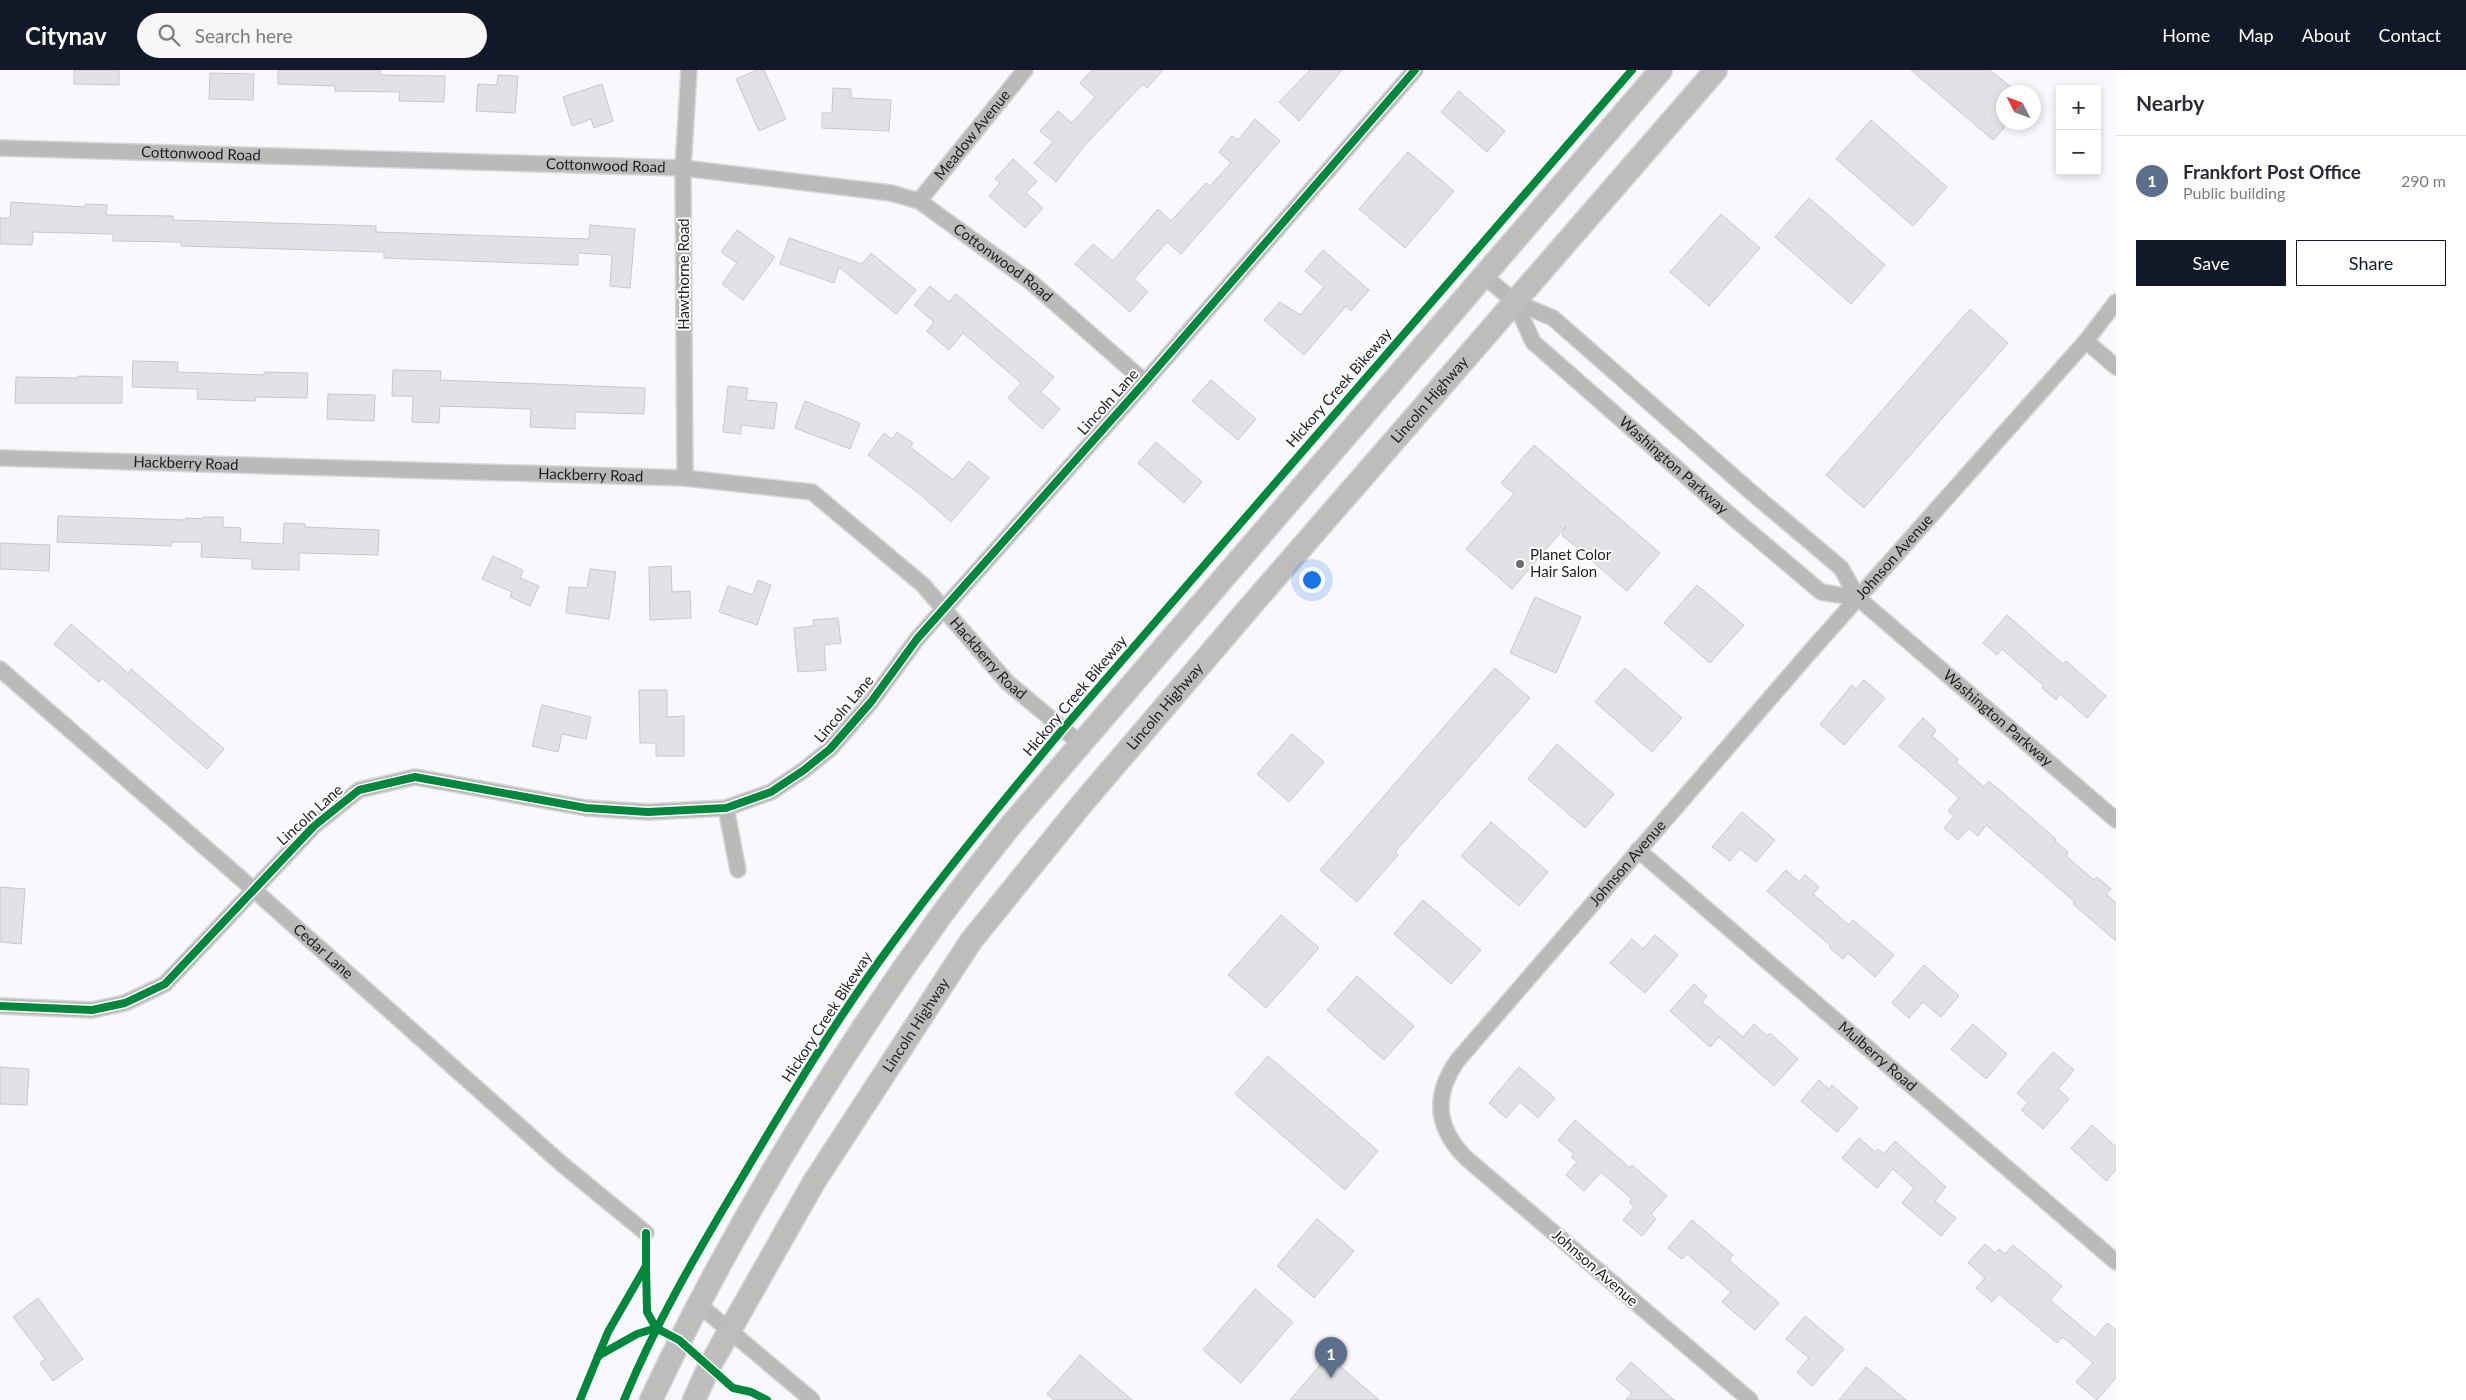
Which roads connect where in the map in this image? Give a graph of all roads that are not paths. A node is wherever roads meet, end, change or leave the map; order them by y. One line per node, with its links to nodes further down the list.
1 (689, 70): 7 (street, Hawthorne Road)
2 (1025, 70): 8 (street, Meadow Avenue)
3 (1415, 70): 14 (street, Lincoln Lane)
4 (1661, 70): 9 (main road)
5 (1716, 70): 10 (main road, Lincoln Highway)
6 (0, 148): 7 (street, Cottonwood Road)
7 (683, 168): 8 (street, Cottonwood Road); 16 (street, Hawthorne Road)
8 (919, 201): 14 (street, Cottonwood Road)
9 (1484, 276): 10 (street, Washington Parkway); 20 (main road)
10 (1515, 302): 17 (street, Washington Parkway); 17 (street, Washington Parkway); 30 (main road, Lincoln Highway)
11 (2116, 302): 12 (street, Johnson Avenue)
12 (2086, 341): 13 (street); 17 (street, Johnson Avenue)
13 (2116, 368)
14 (1145, 382): 18 (street, Lincoln Lane)
15 (0, 458): 16 (street, Hackberry Road)
16 (685, 478): 18 (street, Hackberry Road)
17 (1858, 598): 22 (street, Washington Parkway); 23 (street, Johnson Avenue)
18 (944, 608): 20 (street, Hackberry Road); 21 (street, Lincoln Lane)
19 (0, 669): 25 (street, Cedar Lane)
20 (1080, 743): 29 (main road)
21 (726, 808): 24 (street); 25 (street, Lincoln Lane)
22 (2116, 820)
23 (1638, 850): 28 (street, Mulberry Road); 34 (street, Johnson Avenue)
24 (738, 870)
25 (253, 889): 26 (street, Lincoln Lane); 27 (street, Cedar Lane)
26 (0, 1006)
27 (646, 1233)
28 (2116, 1262)
29 (698, 1304): 30 (street); 31 (main road)
30 (730, 1330): 32 (main road, Lincoln Highway); 33 (street)
31 (651, 1400)
32 (694, 1400)
33 (812, 1400)
34 (1750, 1400)

